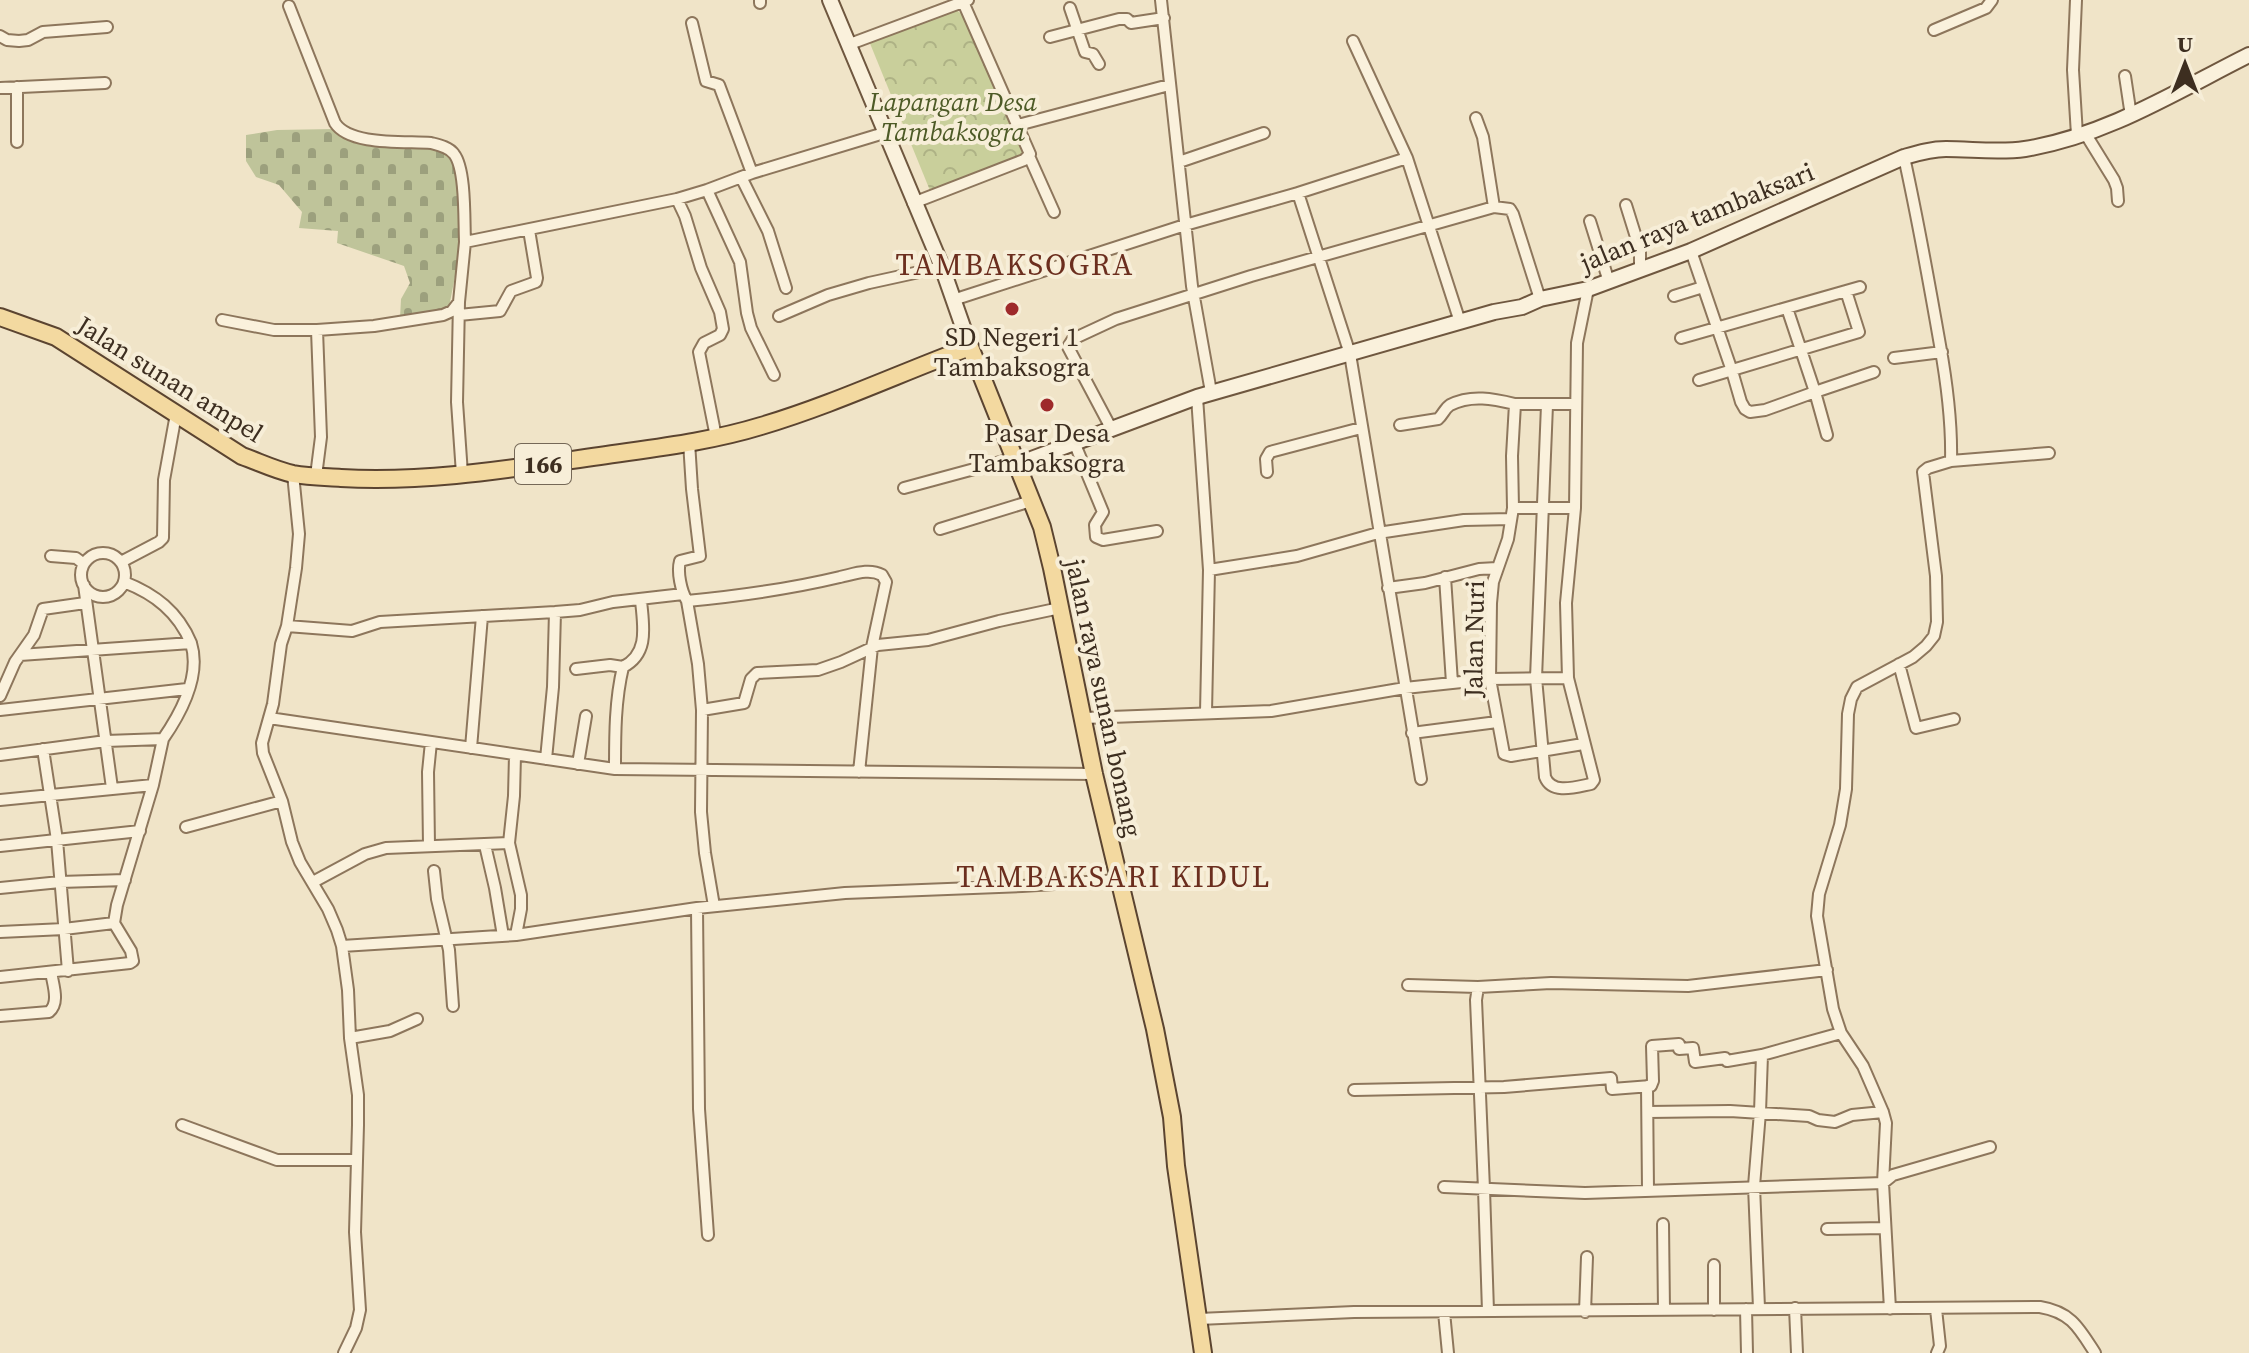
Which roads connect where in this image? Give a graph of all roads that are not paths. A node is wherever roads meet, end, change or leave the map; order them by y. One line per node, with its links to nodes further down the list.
1 (830, 0): 16 (street)
2 (1161, 0): 8 (street)
3 (1992, 0): 12 (street)
4 (2076, 0): 29 (street)
5 (966, 1): 16 (street); 26 (street)
6 (289, 6): 49 (street)
7 (1070, 8): 11 (street)
8 (1164, 18): 11 (street); 21 (street)
9 (692, 23): 35 (street)
10 (107, 27): 13 (street)
11 (1078, 29): 14 (street); 18 (street)
12 (1934, 30)
13 (0, 36)
14 (1050, 37)
15 (1353, 41): 33 (street)
16 (850, 44): 27 (street)
17 (2249, 55): 24 (street, jalan raya tambaksari)
18 (1099, 64)
19 (2125, 76): 24 (street)
20 (105, 83): 22 (street)
21 (1169, 85): 26 (street); 34 (street)
22 (17, 87): 23 (street); 30 (street)
23 (0, 88)
24 (2131, 116): 29 (street, jalan raya tambaksari)
25 (1476, 118): 43 (street)
26 (1018, 125): 31 (street)
27 (884, 133): 35 (street); 41 (street)
28 (1264, 133): 34 (street)
29 (2081, 134): 32 (street, jalan raya tambaksari); 40 (street)
30 (17, 142)
31 (1029, 156): 41 (street); 44 (street)
32 (1904, 157): 50 (street, jalan raya tambaksari); 76 (street)
33 (1407, 158): 38 (street); 46 (street)
34 (1179, 162): 47 (street)
35 (752, 173): 36 (street)
36 (741, 177): 37 (street); 57 (street)
37 (707, 190): 39 (street); 81 (street)
38 (1298, 193): 47 (street); 51 (street)
39 (677, 199): 48 (street); 93 (street)
40 (2118, 201)
41 (913, 203): 52 (street)
42 (1626, 205): 53 (street)
43 (1494, 207): 46 (street); 62 (street)
44 (1054, 212)
45 (1590, 221): 54 (street)
46 (1429, 224): 51 (street); 70 (street)
47 (1185, 225): 60 (street); 63 (street)
48 (529, 230): 49 (street); 66 (street)
49 (465, 242): 64 (street)
50 (1691, 251): 53 (street, jalan raya tambaksari); 55 (street)
51 (1319, 256): 60 (street); 77 (street)
52 (942, 267): 63 (street); 67 (street)
53 (1640, 269): 54 (street, jalan raya tambaksari)
54 (1609, 282): 58 (street, jalan raya tambaksari)
55 (1703, 287): 61 (street); 71 (street)
56 (1860, 287): 59 (street)
57 (786, 288)
58 (1588, 289): 62 (street, jalan raya tambaksari); 86 (street)
59 (1846, 291): 65 (street); 75 (street)
60 (1193, 294): 84 (street); 90 (street)
61 (1674, 296)
62 (1540, 299): 70 (street, jalan raya tambaksari)
63 (953, 300): 74 (street)
64 (459, 302): 66 (street); 72 (street)
65 (1787, 308): 71 (street); 75 (street)
66 (459, 315): 101 (street)
67 (779, 316)
68 (0, 317): 88 (main road, Jalan sunan ampel / 166)
69 (222, 320): 72 (street)
70 (1460, 322): 77 (street, jalan raya tambaksari)
71 (1717, 328): 73 (street); 79 (street)
72 (317, 330): 102 (street)
73 (1681, 338)
74 (970, 347): 93 (main road, Jalan sunan ampel / 166); 97 (main road, jalan raya sunan bonang)
75 (1800, 351): 79 (street); 83 (street)
76 (1942, 352): 78 (street); 98 (street)
77 (1350, 354): 84 (street, jalan raya tambaksari); 91 (street)
78 (1894, 358)
79 (1732, 371): 82 (street); 83 (street)
80 (1874, 372): 83 (street)
81 (774, 375)
82 (1699, 380)
83 (1815, 392): 92 (street)
84 (1204, 394): 90 (street, jalan raya tambaksari); 115 (street)
85 (1515, 404): 87 (street); 89 (street); 107 (street, Jalan Nuri)
86 (1576, 404): 87 (street); 106 (street)
87 (1547, 405): 105 (street)
88 (173, 412): 100 (main road, Jalan sunan ampel / 166); 112 (street)
89 (1400, 425)
90 (1111, 428): 95 (street, jalan raya tambaksari)
91 (1361, 428): 99 (street); 110 (street)
92 (1827, 435)
93 (716, 437): 94 (main road, Jalan sunan ampel / 166)
94 (689, 442): 101 (main road, Jalan sunan ampel / 166); 120 (street)
95 (1074, 442): 97 (street, jalan raya tambaksari); 109 (street)
96 (2049, 453): 98 (street)
97 (1016, 461): 103 (street); 104 (main road, jalan raya sunan bonang)
98 (1951, 461): 131 (street)
99 (1267, 472)
100 (293, 474): 102 (main road, Jalan sunan ampel / 166); 126 (street)
101 (462, 474): 102 (main road, Jalan sunan ampel / 166)
102 (316, 476)
103 (904, 488)
104 (1031, 501): 108 (street); 123 (main road, jalan raya sunan bonang)
105 (1542, 507): 106 (street); 107 (street); 134 (street)
106 (1575, 508): 135 (street)
107 (1512, 513): 110 (street); 114 (street, Jalan Nuri)
108 (940, 529)
109 (1157, 531)
110 (1378, 533): 115 (street); 119 (street)
111 (51, 556): 113 (street)
112 (121, 562): 113 (street); 117 (street)
113 (84, 564): 118 (street)
114 (1497, 568): 116 (street); 136 (street, Jalan Nuri)
115 (1209, 570): 144 (street)
116 (1445, 577): 119 (street); 137 (street)
117 (124, 582): 118 (street); 127 (street)
118 (84, 585): 122 (street)
119 (1388, 588): 138 (street)
120 (685, 598): 121 (street); 128 (street); 143 (street)
121 (641, 600): 124 (street); 132 (street)
122 (85, 603): 129 (street); 130 (street)
123 (1060, 608): 128 (street); 147 (main road, jalan raya sunan bonang)
124 (555, 612): 125 (street); 160 (street)
125 (482, 616): 126 (street); 155 (street)
126 (287, 626): 146 (street)
127 (191, 643): 129 (street); 139 (street)
128 (872, 647): 143 (street); 164 (street)
129 (93, 649): 130 (street); 141 (street)
130 (20, 655): 140 (street)
131 (1899, 664): 148 (street); 194 (street)
132 (623, 667): 133 (street); 162 (street)
133 (576, 669)
134 (1536, 678): 135 (street); 136 (street); 157 (street)
135 (1568, 678): 154 (street)
136 (1490, 679): 137 (street); 149 (street, Jalan Nuri)
137 (1452, 683): 138 (street)
138 (1405, 688): 144 (street); 150 (street)
139 (187, 689): 141 (street); 151 (street)
140 (0, 696)
141 (100, 700): 142 (street); 152 (street)
142 (0, 710)
143 (702, 710): 163 (street)
144 (1206, 712): 147 (street)
145 (586, 716): 161 (street)
146 (269, 718): 153 (street); 171 (street)
147 (1084, 718): 165 (main road, jalan raya sunan bonang)
148 (1954, 719)
149 (1497, 722): 150 (street); 157 (street, Jalan Nuri)
150 (1412, 733): 166 (street)
151 (163, 739): 152 (street); 167 (street)
152 (106, 741): 156 (street); 168 (street)
153 (431, 742): 155 (street); 178 (street)
154 (1583, 744): 157 (street); 157 (street)
155 (471, 748): 159 (street)
156 (43, 749): 158 (street); 169 (street)
157 (1542, 751)
158 (0, 755)
159 (515, 755): 160 (street); 175 (street)
160 (546, 759): 161 (street)
161 (578, 764): 162 (street)
162 (615, 769): 163 (street)
163 (701, 771): 164 (street); 185 (street)
164 (859, 772): 165 (street)
165 (1094, 774): 181 (main road, jalan raya sunan bonang)
166 (1421, 779)
167 (153, 785): 168 (street); 173 (street)
168 (112, 788): 169 (street)
169 (50, 794): 170 (street); 174 (street)
170 (0, 800)
171 (282, 801): 172 (street); 183 (street)
172 (186, 827)
173 (140, 831): 174 (street); 180 (street)
174 (57, 840): 177 (street); 182 (street)
175 (509, 843): 176 (street); 190 (street)
176 (485, 845): 178 (street); 191 (street)
177 (0, 846)
178 (429, 846): 183 (street)
179 (434, 871): 192 (street)
180 (125, 880): 182 (street); 187 (street)
181 (1119, 880): 185 (street); 236 (main road, jalan raya sunan bonang)
182 (60, 882): 184 (street); 188 (street)
183 (313, 882): 193 (street)
184 (0, 888)
185 (714, 906): 186 (street)
186 (697, 908): 190 (street); 223 (street)
187 (114, 923): 188 (street); 195 (street)
188 (64, 929): 189 (street); 195 (street)
189 (0, 932)
190 (516, 935): 191 (street)
191 (503, 936): 192 (street)
192 (447, 939): 193 (street); 200 (street)
193 (342, 946): 204 (street)
194 (1827, 970): 199 (street); 203 (street)
195 (68, 971): 196 (street)
196 (51, 972): 197 (street); 201 (street)
197 (0, 977)
198 (1408, 985): 199 (street)
199 (1478, 987): 207 (street)
200 (453, 1006)
201 (0, 1016)
202 (417, 1019): 204 (street)
203 (1841, 1033): 205 (street); 211 (street)
204 (350, 1038): 214 (street)
205 (1762, 1055): 206 (street); 210 (street)
206 (1647, 1086): 207 (street); 209 (street)
207 (1479, 1087): 208 (street); 218 (street)
208 (1354, 1090)
209 (1648, 1112): 210 (street); 219 (street)
210 (1760, 1112): 211 (street); 216 (street)
211 (1883, 1112): 215 (street)
212 (182, 1125): 214 (street)
213 (1990, 1147): 215 (street)
214 (356, 1160): 237 (street)
215 (1883, 1183): 216 (street); 221 (street)
216 (1754, 1186): 219 (street); 226 (street)
217 (1444, 1187): 218 (street)
218 (1484, 1189): 219 (street); 233 (street)
219 (1648, 1190)
220 (1663, 1224): 231 (street)
221 (1885, 1228): 222 (street); 229 (street)
222 (1827, 1229)
223 (708, 1235)
224 (1587, 1257): 235 (street)
225 (1714, 1265): 232 (street)
226 (1759, 1308): 227 (street); 228 (street)
227 (1795, 1308): 229 (street); 241 (street)
228 (1746, 1309): 232 (street); 240 (street)
229 (1890, 1309): 230 (street)
230 (1936, 1309): 242 (street); 243 (street)
231 (1664, 1310): 232 (street); 235 (street)
232 (1714, 1310)
233 (1488, 1311): 234 (street); 235 (street)
234 (1444, 1312): 236 (street); 239 (street)
235 (1585, 1312)
236 (1199, 1319): 238 (main road, jalan raya sunan bonang)
237 (344, 1353)
238 (1203, 1353)
239 (1448, 1353)
240 (1747, 1353)
241 (1797, 1353)
242 (1937, 1353)
243 (2095, 1353)

